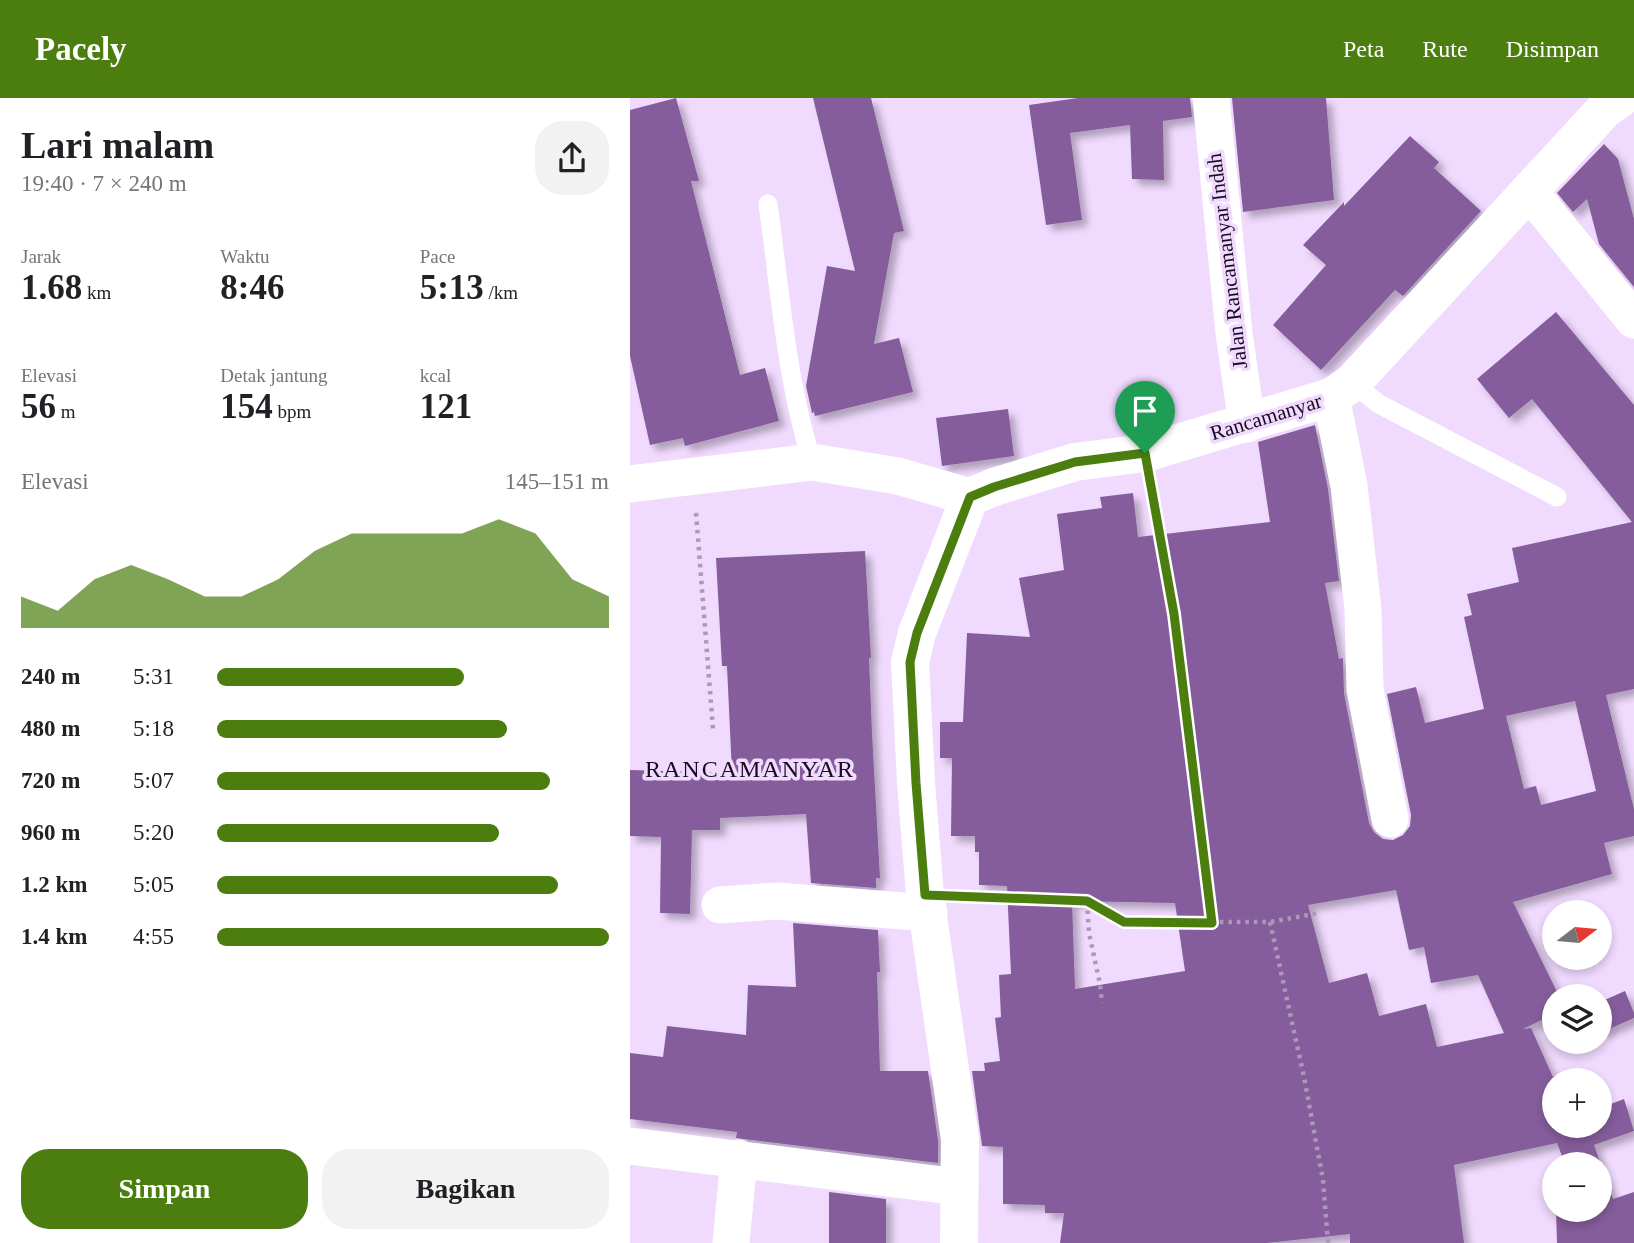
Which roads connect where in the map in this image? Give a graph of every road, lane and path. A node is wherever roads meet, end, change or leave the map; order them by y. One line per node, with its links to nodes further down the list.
1 (1210, 98): 7 (street, Jalan Rancamanyar Indah)
2 (1621, 98): 3 (street, Rancamanyar)
3 (1529, 191): 5 (street); 6 (street, Rancamanyar)
4 (768, 204): 9 (lane)
5 (1634, 320)
6 (1341, 390): 7 (street, Rancamanyar); 13 (lane); 15 (street)
7 (1247, 424): 8 (street, Rancamanyar)
8 (1145, 453): 12 (street, Rancamanyar); 21 (path)
9 (812, 462): 10 (street); 12 (street)
10 (693, 477): 11 (street); 14 (path)
11 (630, 484)
12 (970, 497): 17 (street)
13 (1557, 497)
14 (712, 729)
15 (1390, 819)
16 (1087, 901): 17 (path); 21 (path); 22 (path)
17 (927, 904): 18 (street); 25 (street)
18 (720, 905)
19 (1319, 913): 20 (path)
20 (1270, 922): 21 (path); 28 (path)
21 (1212, 923)
22 (1102, 1003)
23 (630, 1146): 24 (street)
24 (739, 1158): 25 (street); 26 (street)
25 (959, 1187): 27 (street)
26 (731, 1243)
27 (958, 1243)
28 (1328, 1243)

